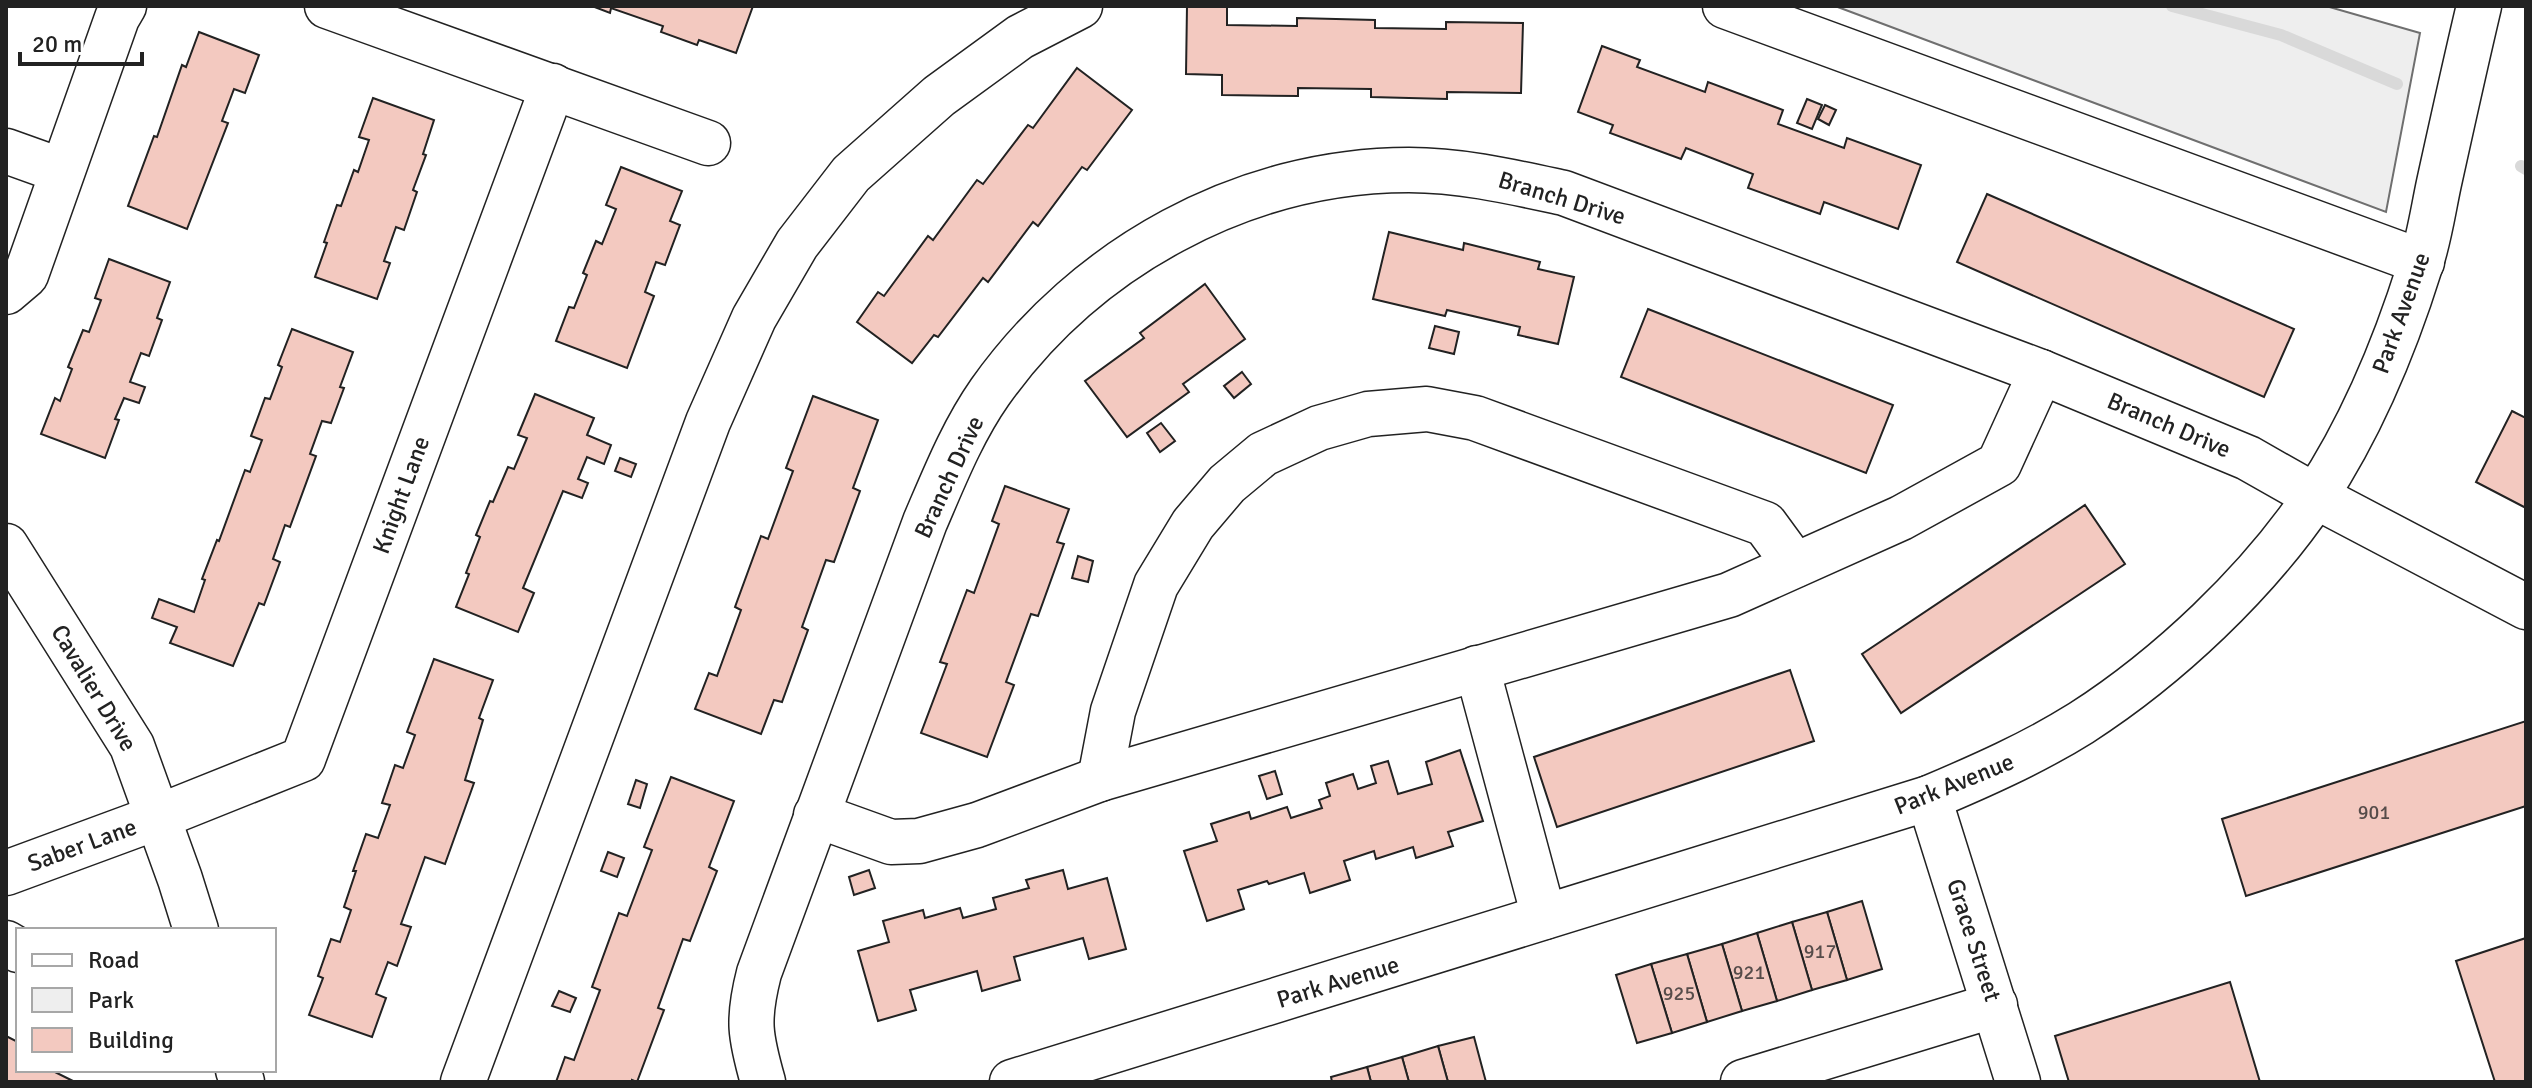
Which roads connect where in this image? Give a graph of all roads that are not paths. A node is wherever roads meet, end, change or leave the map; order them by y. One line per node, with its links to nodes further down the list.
1 (124, 6): 9 (street)
2 (327, 6): 6 (street)
3 (1080, 6): 27 (street)
4 (1725, 6): 10 (street)
5 (2479, 6): 10 (street, Park Avenue)
6 (553, 86): 7 (street); 21 (street, Knight Lane)
7 (708, 143)
8 (6, 151): 9 (street)
9 (62, 171): 11 (street)
10 (2422, 262): 13 (street, Park Avenue)
11 (6, 292)
12 (2041, 372): 13 (street, Branch Drive); 15 (street); 20 (street, Branch Drive)
13 (2315, 496): 16 (street, Branch Drive); 19 (street, Park Avenue)
14 (6, 546): 21 (street, Cavalier Drive)
15 (1795, 565): 17 (street); 18 (street)
16 (2526, 607)
17 (1477, 668): 18 (street); 23 (street)
18 (1100, 779): 20 (street)
19 (1929, 798): 23 (street, Park Avenue); 25 (street, Grace Street)
20 (816, 815): 28 (street, Branch Drive)
21 (158, 817): 22 (street, Saber Lane); 24 (street, Cavalier Drive)
22 (6, 873)
23 (1544, 917): 26 (street, Park Avenue)
24 (195, 928)
25 (1995, 1005): 30 (street); 31 (street, Grace Street)
26 (1100, 1069): 29 (street, Park Avenue)
27 (463, 1082)
28 (763, 1082)
29 (1012, 1082)
30 (1743, 1082)
31 (2018, 1082)

